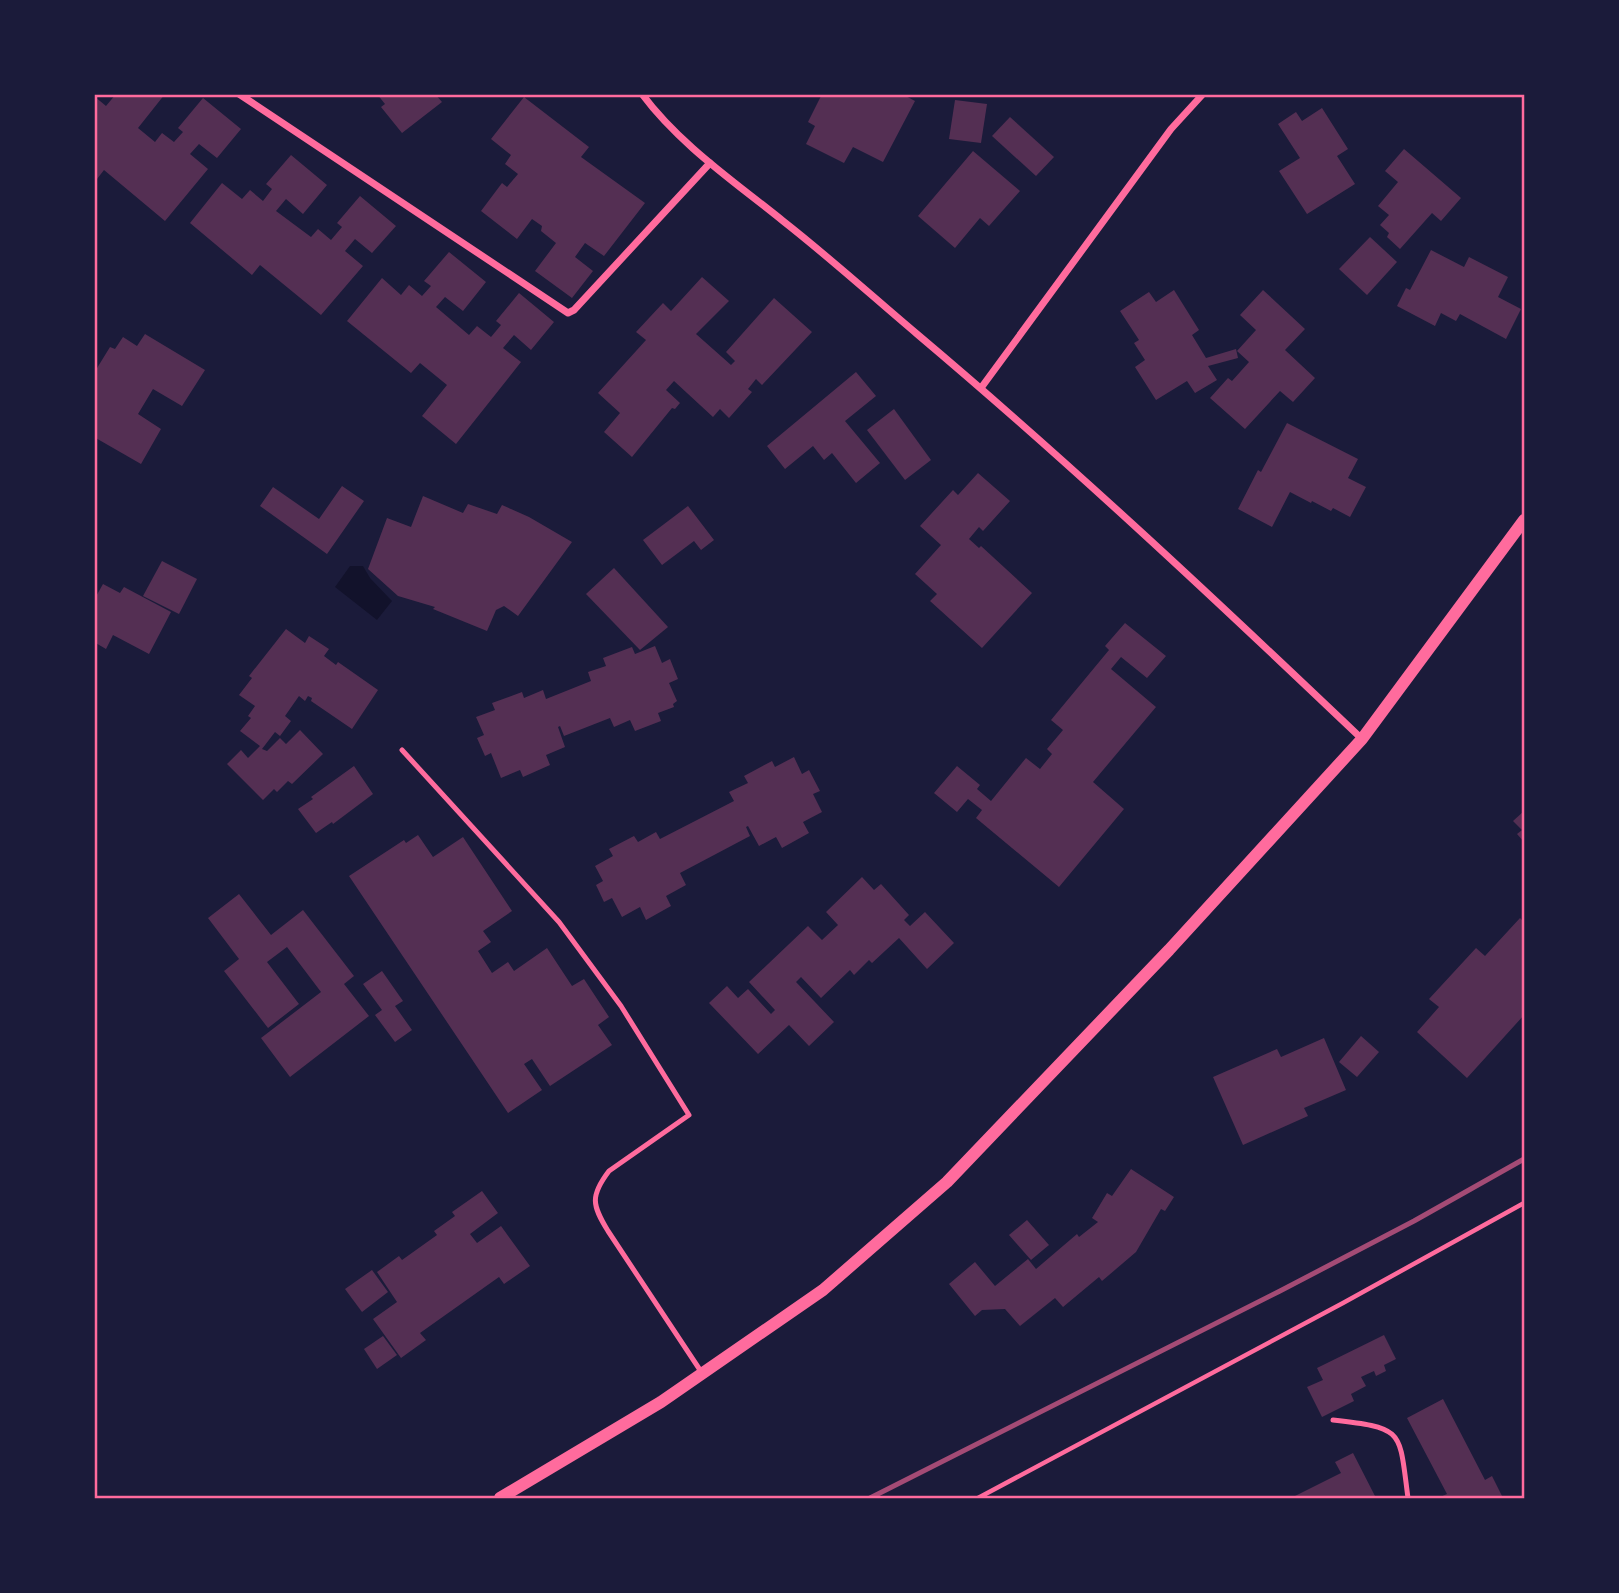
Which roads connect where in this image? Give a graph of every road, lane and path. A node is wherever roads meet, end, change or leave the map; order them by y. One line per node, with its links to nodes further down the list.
1 (239, 94): 4 (street)
2 (642, 94): 4 (street)
3 (1203, 94): 5 (street)
4 (710, 163): 5 (street)
5 (981, 388): 7 (street)
6 (1524, 520): 7 (street)
7 (1362, 739): 10 (street)
8 (402, 750): 10 (lane)
9 (1524, 1203): 13 (path)
10 (703, 1373): 12 (street)
11 (1334, 1420): 14 (lane)
12 (500, 1499)
13 (978, 1499)
14 (1408, 1499)

